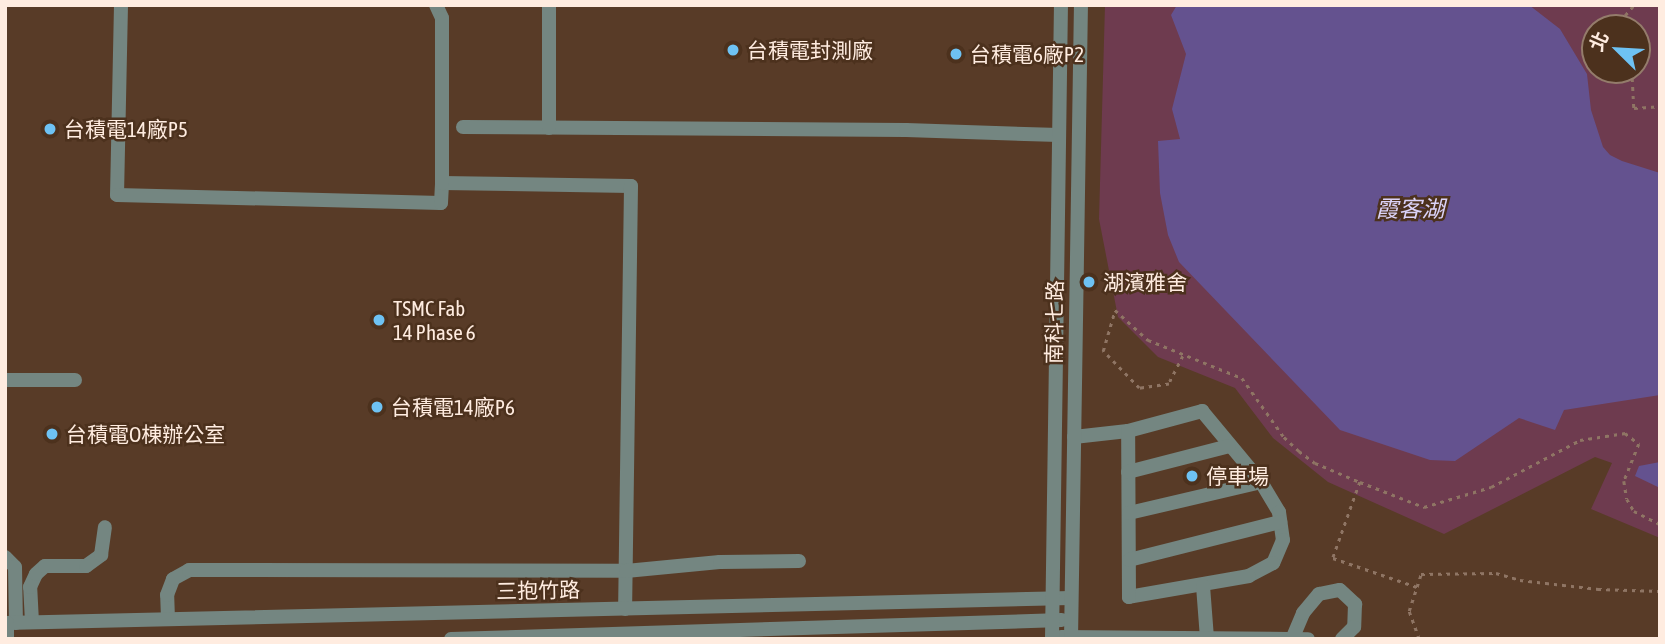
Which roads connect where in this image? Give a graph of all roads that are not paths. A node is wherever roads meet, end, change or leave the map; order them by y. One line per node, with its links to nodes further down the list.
1 (121, 5): 11 (street)
2 (436, 5): 11 (street)
3 (550, 5): 7 (street)
4 (1062, 5): 8 (street, 南科七路)
5 (1082, 5): 9 (street, 南科七路)
6 (463, 127): 7 (street)
7 (549, 128): 8 (street)
8 (1059, 135): 10 (street, 南科七路)
9 (1077, 176): 10 (street); 15 (street, 南科七路)
10 (1058, 177): 27 (street, 南科七路)
11 (442, 183): 25 (street)
12 (5, 380): 13 (street)
13 (75, 380)
14 (1128, 431): 15 (street); 16 (street); 17 (street)
15 (1073, 437): 28 (street, 南科七路)
16 (1229, 446): 17 (street); 18 (street)
17 (1128, 472): 19 (street)
18 (1261, 482): 19 (street); 20 (street)
19 (1129, 513): 23 (street)
20 (1280, 522): 23 (street); 26 (street)
21 (105, 527): 33 (street)
22 (5, 557): 34 (street)
23 (1129, 560): 26 (street)
24 (799, 561): 25 (street)
25 (626, 571): 29 (street); 30 (street)
26 (1203, 586): 39 (street)
27 (1053, 598): 28 (street, 三抱竹路); 29 (street, 三抱竹路); 31 (street, 南科七路)
28 (1071, 598): 32 (street, 南科七路)
29 (625, 608): 30 (street, 三抱竹路)
30 (168, 619): 33 (street, 三抱竹路)
31 (1052, 619): 32 (street); 35 (street); 37 (street, 南科七路)
32 (1072, 620): 38 (street, 南科七路)
33 (32, 622): 34 (street, 三抱竹路)
34 (9, 623): 40 (street)
35 (614, 636): 41 (street)
36 (1293, 637): 39 (street); 42 (street); 43 (street)
37 (1052, 638): 38 (street)
38 (1071, 638): 39 (street)
39 (1207, 638)
40 (6, 639)
41 (451, 639)
42 (1308, 639)
43 (1342, 639)

